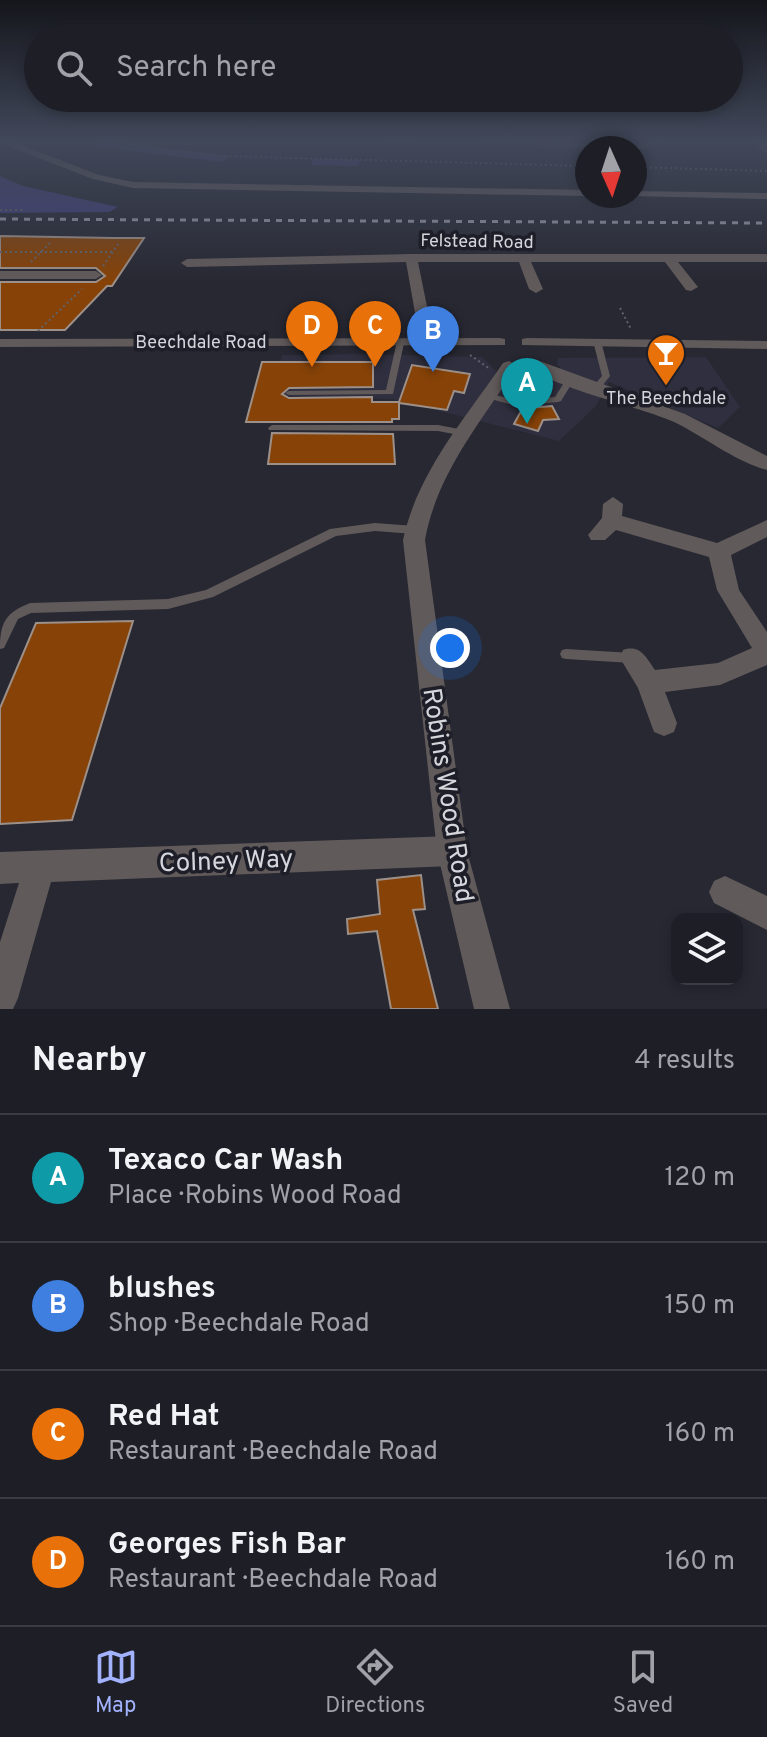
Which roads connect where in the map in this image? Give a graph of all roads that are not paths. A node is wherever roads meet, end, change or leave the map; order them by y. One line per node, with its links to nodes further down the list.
1 (251, 187): 2 (street)
2 (575, 193)
3 (647, 194): 4 (street)
4 (767, 196)
5 (411, 258): 8 (street, Felstead Road); 9 (street, Felstead Road); 14 (street)
6 (767, 258): 7 (street, Felstead Road)
7 (669, 259): 8 (street, Felstead Road); 12 (street)
8 (524, 260): 13 (street)
9 (187, 263)
10 (0, 275): 11 (street)
11 (96, 275)
12 (691, 287)
13 (536, 289)
14 (427, 341): 16 (street, Beechdale Road); 18 (street, Beechdale Road)
15 (0, 343): 16 (street, Beechdale Road)
16 (401, 344): 18 (street, Beechdale Road); 24 (lane)
17 (598, 345): 19 (street); 20 (street); 23 (lane)
18 (495, 346): 20 (street); 21 (street)
19 (766, 347)
20 (537, 350): 21 (street); 22 (street)
21 (497, 379): 22 (lane); 27 (street, Robins Wood Road)
22 (570, 380): 23 (street)
23 (595, 389): 25 (street)
24 (289, 393)
25 (615, 396): 28 (street); 29 (street)
26 (272, 428): 27 (lane)
27 (464, 433): 32 (street, Robins Wood Road)
28 (767, 464)
29 (767, 479)
30 (608, 520): 33 (street)
31 (767, 528): 33 (street)
32 (415, 530): 34 (lane); 40 (street, Robins Wood Road)
33 (720, 552): 35 (street)
34 (0, 644)
35 (767, 651): 38 (street)
36 (566, 654): 37 (lane)
37 (632, 658): 38 (street)
38 (649, 682): 39 (street)
39 (664, 723)
40 (452, 851): 41 (street, Colney Way); 46 (street, Robins Wood Road)
41 (39, 868): 42 (street, Colney Way); 45 (street)
42 (1, 870)
43 (725, 892): 44 (street)
44 (767, 914)
45 (0, 998)
46 (492, 1009)

